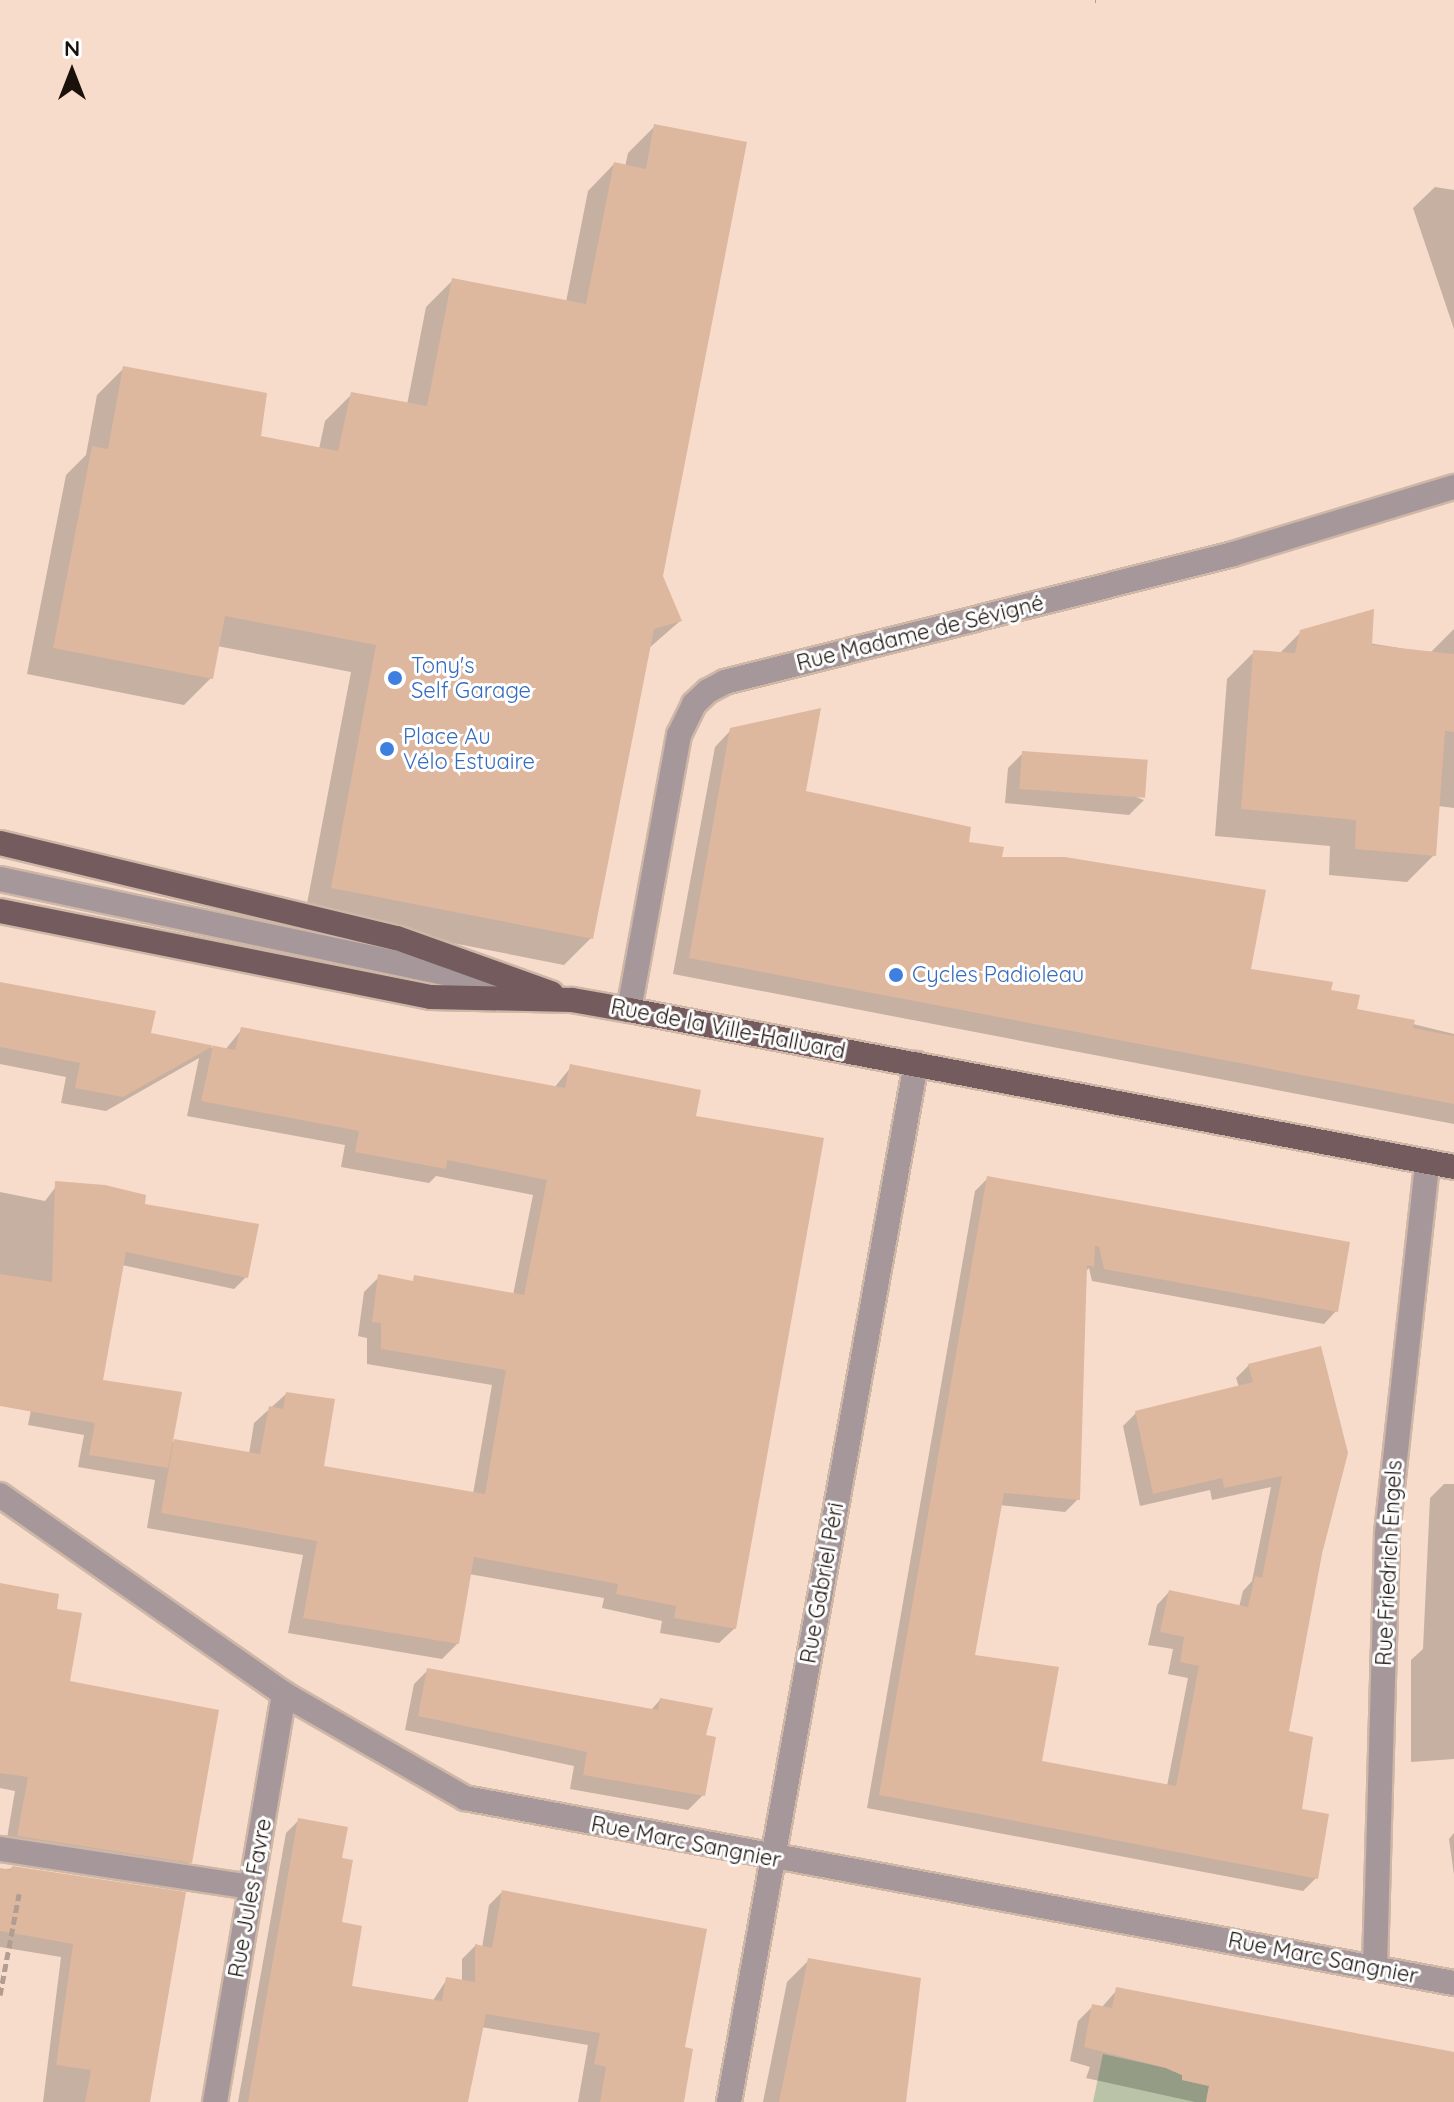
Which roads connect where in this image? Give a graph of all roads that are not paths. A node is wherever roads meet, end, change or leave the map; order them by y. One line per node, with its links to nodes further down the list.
1 (1454, 487): 6 (street, Rue Madame de Sévigné)
2 (0, 843): 5 (main road)
3 (0, 879): 5 (street)
4 (0, 911): 5 (main road, Rue de la Ville-Halluard)
5 (572, 1000): 6 (main road, Rue de la Ville-Halluard)
6 (629, 1010): 7 (main road, Rue de la Ville-Halluard)
7 (916, 1064): 8 (main road, Rue de la Ville-Halluard); 13 (street, Rue Gabriel Péri)
8 (1427, 1162): 9 (main road, Rue de la Ville-Halluard); 15 (street, Rue Friedrich Engels)
9 (1454, 1167)
10 (0, 1495): 11 (street, Rue Marc Sangnier)
11 (284, 1694): 13 (street, Rue Marc Sangnier); 14 (street, Rue Jules Favre)
12 (0, 1849): 14 (street)
13 (773, 1859): 15 (street, Rue Marc Sangnier); 18 (street, Rue Gabriel Péri)
14 (251, 1887): 17 (street, Rue Jules Favre)
15 (1375, 1966): 16 (street, Rue Marc Sangnier)
16 (1454, 1983)
17 (215, 2102)
18 (729, 2102)

